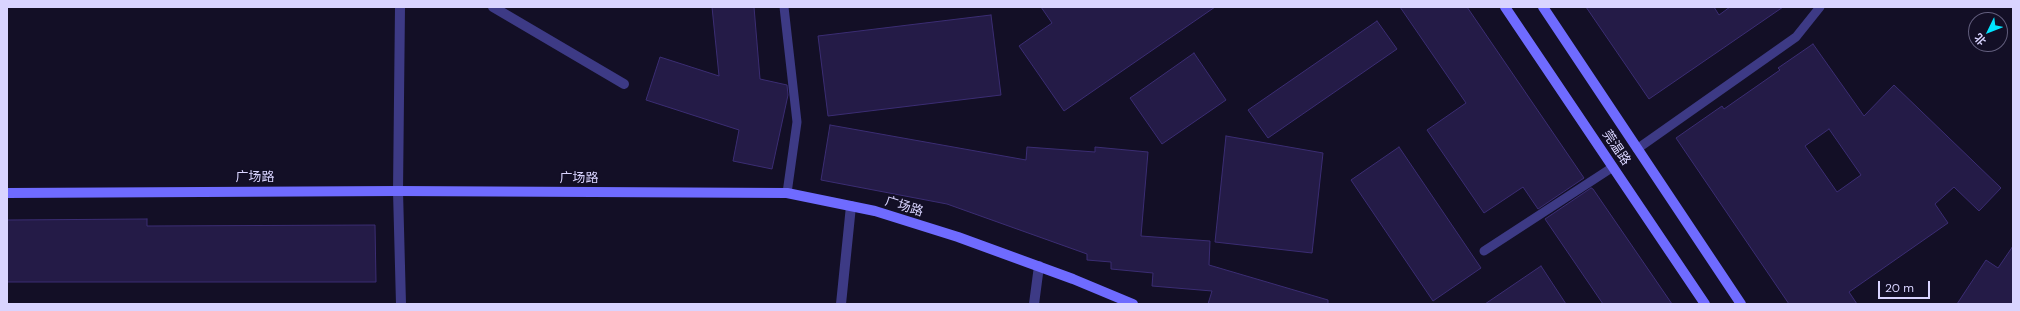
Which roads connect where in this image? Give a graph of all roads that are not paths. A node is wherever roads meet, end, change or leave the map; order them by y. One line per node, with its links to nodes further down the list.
1 (400, 7): 10 (street)
2 (493, 7): 7 (street)
3 (784, 7): 12 (lane)
4 (1505, 7): 9 (street, 莞温路)
5 (1543, 7): 8 (street, 莞温路)
6 (1820, 7): 8 (lane)
7 (624, 84)
8 (1637, 149): 21 (street, 莞温路)
9 (1613, 167): 14 (lane); 20 (street, 莞温路)
10 (398, 191): 11 (street, 广场路); 12 (street, 广场路); 16 (street)
11 (7, 193)
12 (787, 193): 13 (street, 广场路)
13 (851, 206): 15 (street, 广场路); 17 (street)
14 (1484, 251)
15 (1039, 266): 18 (street); 19 (street, 广场路)
16 (401, 304)
17 (842, 304)
18 (1034, 304)
19 (1133, 304)
20 (1705, 304)
21 (1741, 304)

